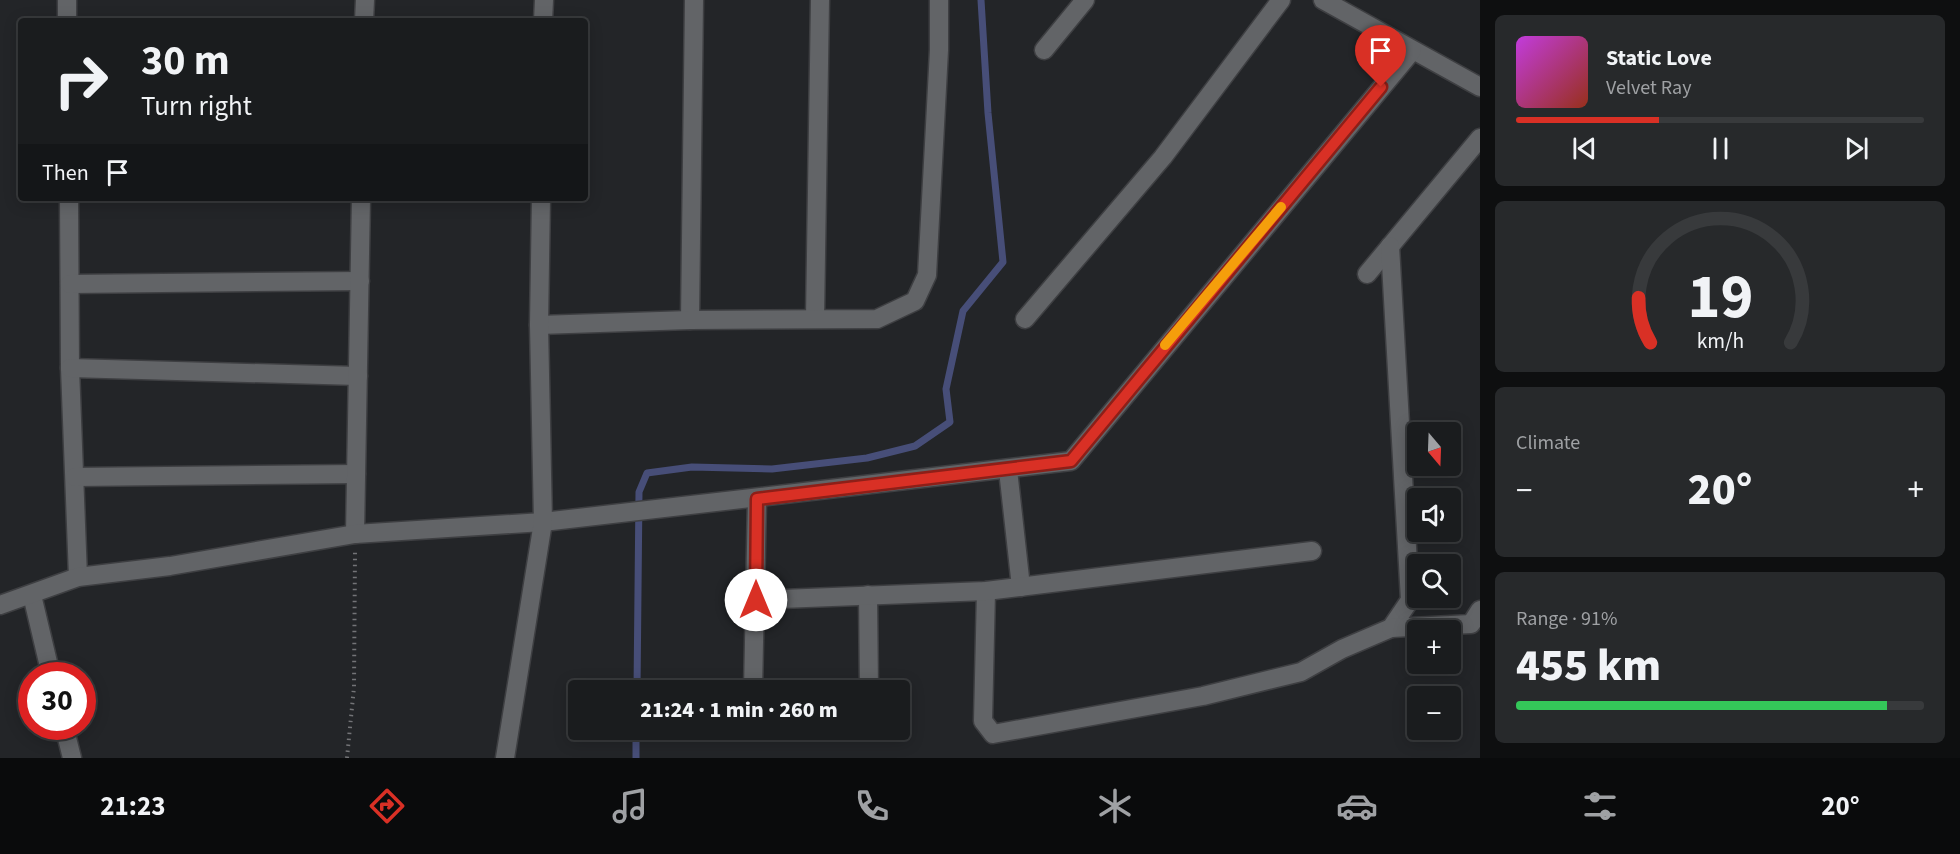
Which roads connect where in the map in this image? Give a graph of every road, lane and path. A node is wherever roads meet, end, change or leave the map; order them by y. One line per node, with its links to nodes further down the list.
1 (67, 0): 10 (street)
2 (365, 0): 11 (street)
3 (544, 0): 12 (street)
4 (694, 0): 26 (street)
5 (820, 0): 24 (street)
6 (939, 0): 24 (street)
7 (1085, 0): 13 (street)
8 (1281, 0): 25 (street)
9 (1323, 0): 14 (street)
10 (68, 18)
11 (364, 18)
12 (543, 18)
13 (1044, 50)
14 (1412, 51): 15 (street); 30 (street)
15 (1480, 87)
16 (1480, 138): 20 (street)
17 (69, 201): 23 (street)
18 (361, 201): 22 (street)
19 (541, 201): 27 (street)
20 (1390, 246): 21 (street); 45 (street)
21 (1367, 274)
22 (360, 280): 23 (street); 29 (street)
23 (70, 284): 28 (street)
24 (815, 318): 26 (street)
25 (1024, 319)
26 (690, 320): 27 (street)
27 (539, 325): 34 (street)
28 (70, 368): 29 (street); 32 (street)
29 (358, 376): 31 (street)
30 (1008, 470): 33 (street); 38 (street)
31 (356, 474): 32 (street); 35 (street)
32 (75, 477): 37 (street)
33 (757, 499): 34 (street); 42 (street)
34 (543, 522): 35 (street); 52 (street)
35 (355, 534): 37 (street); 51 (path)
36 (1312, 551): 38 (street)
37 (78, 577): 40 (street)
38 (1021, 587): 39 (street)
39 (986, 591): 41 (street); 45 (street)
40 (32, 595): 43 (street); 46 (street)
41 (868, 596): 42 (street); 48 (street)
42 (756, 600): 47 (street)
43 (0, 605)
44 (1480, 610): 45 (street)
45 (1390, 628)
46 (48, 662)
47 (753, 680)
48 (869, 680)
49 (68, 740): 50 (street)
50 (72, 758)
51 (347, 758)
52 (505, 758)

